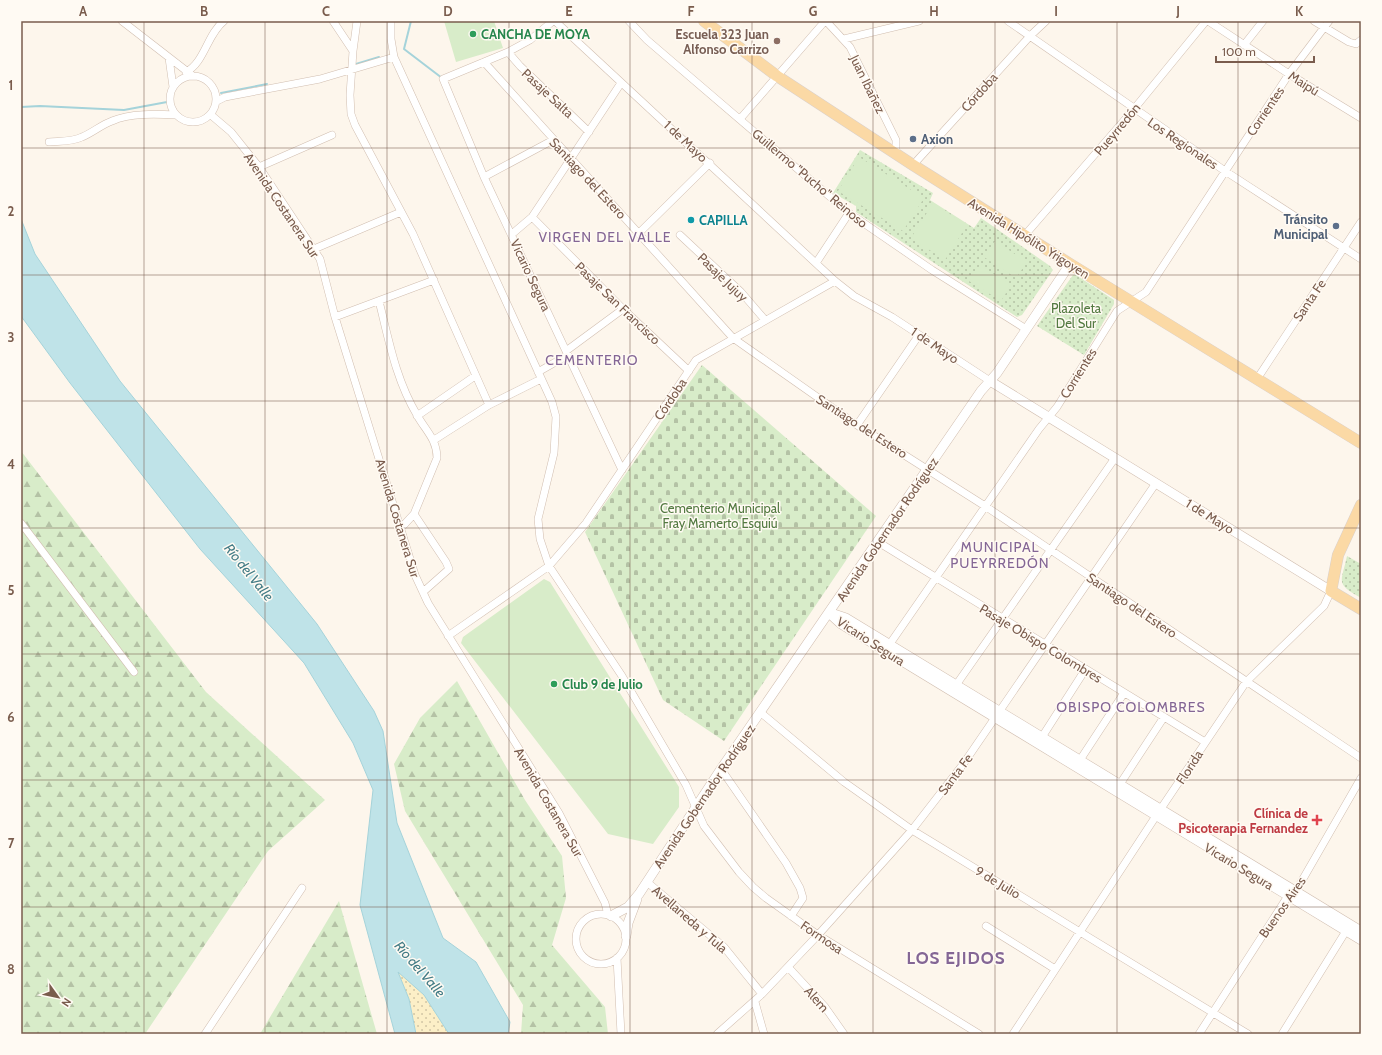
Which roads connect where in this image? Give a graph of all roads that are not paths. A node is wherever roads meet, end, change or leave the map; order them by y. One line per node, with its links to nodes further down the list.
1 (122, 21): 27 (street)
2 (224, 21): 30 (street)
3 (333, 21): 24 (street)
4 (357, 21): 24 (street)
5 (391, 21): 26 (street, Formosa)
6 (554, 21): 25 (street); 34 (street, 1 de Mayo)
7 (629, 21): 41 (street, Guillermo "Pucho" Reinoso)
8 (704, 21): 19 (main road, Avenida Hipólito Yrigoyen)
9 (710, 21): 19 (main road)
10 (826, 21): 21 (street, Juan Ibañez); 33 (street)
11 (919, 21): 21 (street)
12 (1008, 21): 20 (street, Los Regionales)
13 (1046, 21): 20 (street, Córdoba)
14 (1207, 21): 23 (street, Maipú); 37 (street, Pueyrredón)
15 (1264, 21): 23 (street)
16 (1314, 21): 18 (street)
17 (1329, 21): 18 (street, Corrientes)
18 (1324, 28): 22 (street); 31 (street, Corrientes)
19 (717, 31): 33 (main road, Avenida Hipólito Yrigoyen)
20 (1031, 35): 37 (street, Los Regionales); 49 (street, Córdoba)
21 (844, 39): 46 (street, Juan Ibañez)
22 (1359, 42)
23 (1244, 45): 31 (street, Maipú)
24 (352, 51): 29 (street)
25 (508, 52): 28 (street); 42 (street, Pasaje Salta)
26 (394, 57): 29 (street); 78 (street, Formosa)
27 (169, 58): 30 (street); 35 (street)
28 (484, 62): 44 (street, Santiago del Estero); 52 (street, Vicario Segura)
29 (350, 71): 36 (street); 53 (street)
30 (186, 72): 32 (street)
31 (1289, 74): 40 (street, Maipú); 51 (street, Corrientes)
32 (193, 76): 35 (street); 36 (street)
33 (777, 76): 41 (street); 46 (main road, Avenida Hipólito Yrigoyen)
34 (621, 83): 42 (street); 48 (street, 1 de Mayo)
35 (173, 87): 38 (street)
36 (217, 101): 39 (street)
37 (1134, 109): 51 (street, Los Regionales); 60 (street, Pueyrredón)
38 (176, 115): 39 (street); 45 (street)
39 (211, 115): 50 (street, Avenida Costanera Sur)
40 (1361, 118)
41 (740, 119): 54 (street, Guillermo "Pucho" Reinoso)
42 (589, 132): 47 (street)
43 (332, 135): 50 (street)
44 (553, 140): 47 (street, Santiago del Estero); 52 (street)
45 (49, 142)
46 (896, 154): 49 (main road, Avenida Hipólito Yrigoyen)
47 (572, 160): 55 (street); 57 (street, Santiago del Estero)
48 (710, 163): 57 (street); 64 (street, 1 de Mayo)
49 (913, 165): 60 (main road, Avenida Hipólito Yrigoyen)
50 (259, 167): 62 (street, Avenida Costanera Sur)
51 (1225, 171): 61 (street, Los Regionales); 69 (street, Corrientes)
52 (484, 177): 58 (street, Vicario Segura)
53 (401, 212): 62 (street); 66 (street)
54 (849, 213): 64 (street); 73 (street, Guillermo "Pucho" Reinoso)
55 (532, 217): 58 (street); 70 (street, Pasaje San Francisco)
56 (1361, 222): 61 (street, Santa Fe)
57 (639, 233): 75 (street, Santiago del Estero)
58 (512, 234): 76 (street, Vicario Segura)
59 (680, 235): 72 (street, Pasaje Jujuy)
60 (1025, 235): 65 (main road, Avenida Hipólito Yrigoyen)
61 (1344, 248): 63 (street, Los Regionales); 80 (street, Santa Fe)
62 (314, 249): 71 (street, Avenida Costanera Sur)
63 (1361, 259)
64 (816, 263): 67 (street, 1 de Mayo)
65 (1070, 264): 69 (main road, Avenida Hipólito Yrigoyen); 73 (street, Avenida Gobernador Rodríguez)
66 (434, 280): 68 (street); 79 (street)
67 (835, 281): 72 (street, Córdoba); 74 (street, 1 de Mayo)
68 (379, 302): 71 (street); 83 (street)
69 (1131, 302): 80 (main road, Avenida Hipólito Yrigoyen); 84 (street, Corrientes)
70 (623, 309): 76 (street); 77 (street, Pasaje San Francisco)
71 (335, 317): 96 (street, Avenida Costanera Sur)
72 (765, 320): 75 (street, Córdoba)
73 (1026, 330): 81 (street, Avenida Gobernador Rodríguez)
74 (919, 334): 81 (street, 1 de Mayo); 85 (street)
75 (733, 338): 77 (street, Córdoba); 85 (street, Santiago del Estero)
76 (567, 353): 78 (street); 90 (street, Vicario Segura)
77 (689, 371): 90 (street, Córdoba)
78 (539, 375): 82 (street); 99 (street, Formosa)
79 (475, 376): 82 (street); 83 (street)
80 (1256, 379): 87 (main road, Avenida Hipólito Yrigoyen)
81 (990, 381): 84 (street, 1 de Mayo); 89 (street, Avenida Gobernador Rodríguez)
82 (489, 405): 86 (street)
83 (417, 416): 86 (street)
84 (1049, 417): 88 (street, 1 de Mayo); 93 (street, Corrientes)
85 (857, 425): 89 (street, Santiago del Estero)
86 (434, 440): 94 (street)
87 (1361, 443)
88 (1115, 458): 91 (street, 1 de Mayo); 98 (street)
89 (928, 469): 93 (street, Santiago del Estero); 97 (street, Avenida Gobernador Rodríguez)
90 (622, 470): 99 (street, Córdoba)
91 (1156, 483): 101 (street, Santa Fe); 102 (street, 1 de Mayo)
92 (1361, 505): 102 (main road, Florida)
93 (985, 506): 98 (street, Santiago del Estero); 100 (street, Corrientes)
94 (414, 514): 96 (street); 103 (street)
95 (21, 522): 111 (street)
96 (401, 528): 103 (street, Avenida Costanera Sur)
97 (878, 542): 100 (street, Pasaje Obispo Colombres); 105 (street, Avenida Gobernador Rodríguez)
98 (1050, 550): 101 (street, Santiago del Estero); 106 (street)
99 (549, 566): 107 (street, Córdoba); 125 (street, Formosa)
100 (935, 578): 106 (street, Pasaje Obispo Colombres); 109 (street, Corrientes)
101 (1091, 578): 108 (street, Santa Fe); 112 (street, Santiago del Estero)
102 (1331, 591): 104 (main road, 1 de Mayo); 112 (street, Florida)
103 (422, 592): 107 (street, Avenida Costanera Sur)
104 (1361, 609)
105 (829, 613): 109 (street, Vicario Segura); 115 (street, Avenida Gobernador Rodríguez)
106 (1002, 619): 108 (street, Pasaje Obispo Colombres); 113 (street)
107 (448, 636): 133 (street, Avenida Costanera Sur)
108 (1045, 646): 110 (street, Pasaje Obispo Colombres); 116 (street, Santa Fe)
109 (887, 647): 113 (street, Vicario Segura)
110 (1085, 670): 114 (street, Pasaje Obispo Colombres); 118 (street)
111 (134, 672)
112 (1246, 682): 119 (street, Florida); 120 (street, Santiago del Estero)
113 (954, 688): 116 (street, Vicario Segura)
114 (1124, 693): 117 (street, Pasaje Obispo Colombres); 121 (street)
115 (760, 712): 122 (street, Avenida Gobernador Rodríguez); 127 (street, 9 de Julio)
116 (998, 715): 118 (street, Vicario Segura); 126 (street, Vicario Segura); 127 (street, Santa Fe)
117 (1164, 718): 119 (street, Pasaje Obispo Colombres); 124 (street)
118 (1042, 737): 121 (street, Vicario Segura)
119 (1205, 742): 126 (street, Florida)
120 (1361, 758)
121 (1080, 760): 124 (street, Vicario Segura)
122 (721, 769): 125 (street, Avenida Gobernador Rodríguez); 134 (street)
123 (1361, 778): 130 (street, Buenos Aires)
124 (1120, 784): 126 (street, Vicario Segura)
125 (695, 807): 128 (street, Avenida Gobernador Rodríguez); 134 (street, Formosa)
126 (1158, 812): 130 (street, Vicario Segura); 132 (street, Vicario Segura); 138 (street, Florida)
127 (912, 830): 138 (street, 9 de Julio); 139 (street, Santa Fe)
128 (647, 882): 131 (street, Avenida Gobernador Rodríguez); 145 (street, Avellaneda y Tula)
129 (302, 888): 148 (street)
130 (1296, 891): 132 (street, Buenos Aires); 136 (street, Vicario Segura)
131 (639, 894): 133 (street, Avenida Gobernador Rodríguez); 140 (street, Avenida Gobernador Rodríguez)
132 (1288, 896): 137 (street, Vicario Segura); 147 (street, Buenos Aires)
133 (610, 916): 140 (street); 142 (street)
134 (791, 916): 139 (street, Formosa)
135 (986, 926): 144 (street)
136 (1361, 930)
137 (1346, 931): 141 (street, Vicario Segura); 157 (street)
138 (1080, 932): 144 (street, Florida); 147 (street, 9 de Julio)
139 (818, 935): 143 (street, Santa Fe); 153 (street, Formosa)
140 (626, 936): 142 (street)
141 (1361, 940)
142 (617, 958): 149 (street)
143 (788, 967): 145 (street, Santa Fe); 152 (street, Alem)
144 (1055, 970): 154 (street, Florida)
145 (762, 994): 146 (street, Santa Fe)
146 (754, 1002): 150 (street, Santa Fe); 151 (street)
147 (1212, 1013): 155 (street, Buenos Aires); 156 (street, 9 de Julio)
148 (205, 1034)
149 (622, 1034)
150 (717, 1034)
151 (764, 1034)
152 (844, 1034)
153 (979, 1034)
154 (1013, 1034)
155 (1199, 1034)
156 (1248, 1034)
157 (1282, 1034)

